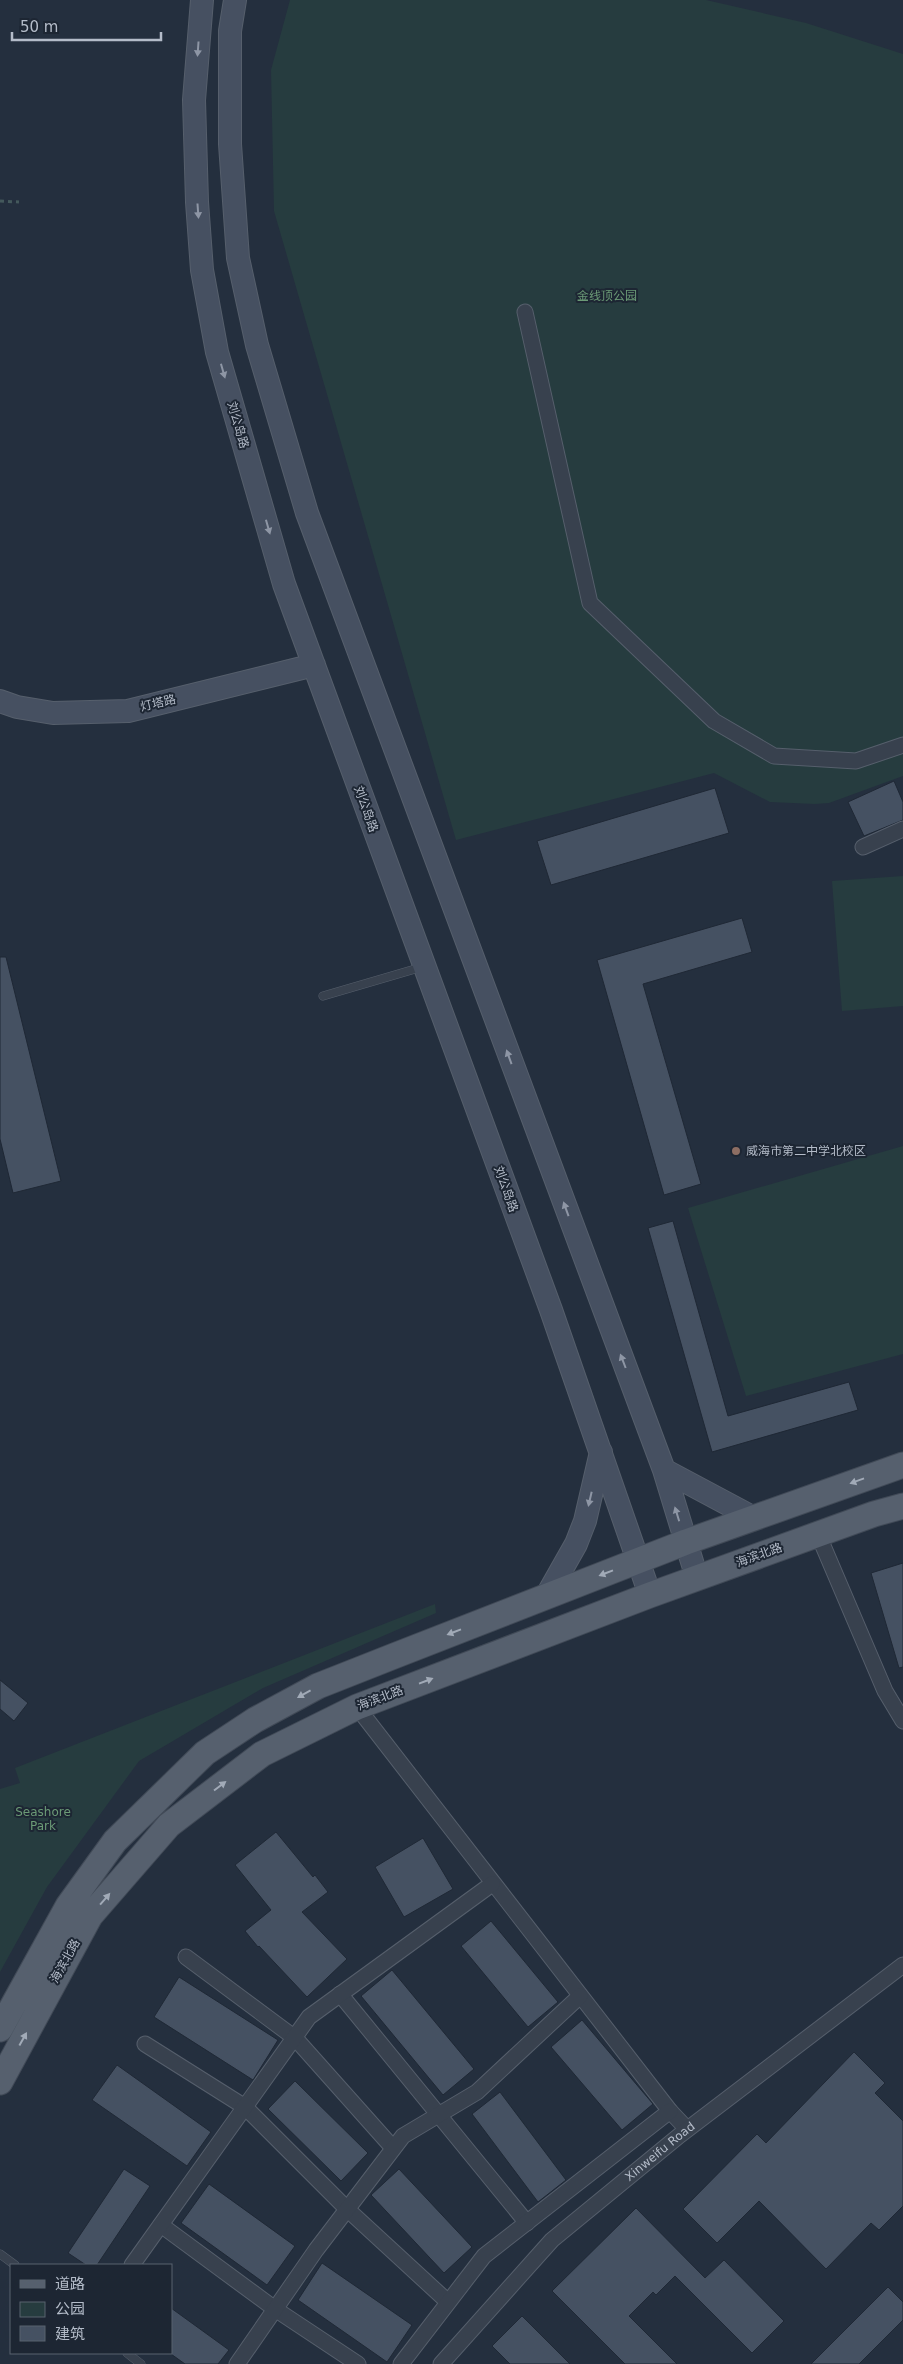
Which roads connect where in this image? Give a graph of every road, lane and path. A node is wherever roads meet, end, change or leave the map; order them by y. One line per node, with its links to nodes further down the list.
1 (202, 0): 6 (main road, 刘公岛路, one-way to 6)
2 (235, 0): 15 (main road, one-way to 2)
3 (0, 201): 4 (path)
4 (19, 202)
5 (525, 312): 8 (street)
6 (314, 665): 7 (main road, 灯塔路); 11 (main road, 刘公岛路)
7 (0, 701)
8 (903, 744)
9 (903, 829): 10 (street)
10 (863, 847)
11 (424, 967): 12 (lane); 13 (main road, 刘公岛路)
12 (323, 996)
13 (601, 1451): 20 (main road, 刘公岛路); 23 (main road, one-way to 23)
14 (903, 1465): 17 (main road, 海滨北路, one-way to 17)
15 (664, 1470): 17 (main road); 19 (main road, one-way to 15)
16 (903, 1506): 18 (main road, 海滨北路)
17 (754, 1518): 19 (main road, 海滨北路)
18 (818, 1534): 21 (main road, 海滨北路); 25 (street)
19 (686, 1542): 20 (main road, 海滨北路); 21 (main road)
20 (638, 1561): 22 (main road, 刘公岛路); 23 (main road, 海滨北路, one-way to 23)
21 (697, 1578): 22 (main road, 海滨北路)
22 (650, 1595): 24 (main road, 海滨北路, one-way to 22)
23 (546, 1597): 31 (main road, 海滨北路, one-way to 31)
24 (357, 1707): 26 (street); 34 (main road, 海滨北路, one-way to 24)
25 (903, 1722)
26 (492, 1884): 29 (street); 30 (street)
27 (186, 1957): 32 (street)
28 (903, 1965): 38 (street, Xinweifu Road)
29 (340, 1994): 32 (street); 37 (street)
30 (580, 1996): 36 (street); 37 (street)
31 (0, 2028)
32 (294, 2038): 35 (street); 39 (street)
33 (145, 2044): 35 (street)
34 (0, 2082)
35 (245, 2107): 40 (street); 42 (street)
36 (670, 2111): 38 (street); 41 (street)
37 (438, 2115): 39 (street); 41 (street)
38 (687, 2129): 53 (street, Xinweifu Road)
39 (393, 2148): 40 (street)
40 (347, 2208): 46 (street); 47 (street)
41 (526, 2222): 46 (street)
42 (161, 2225): 45 (street); 47 (street)
43 (0, 2254): 44 (lane)
44 (14, 2264)
45 (133, 2264)
46 (448, 2302): 52 (street)
47 (275, 2309): 50 (street); 51 (street)
48 (128, 2354): 49 (lane)
49 (141, 2364)
50 (237, 2364)
51 (358, 2364)
52 (400, 2364)
53 (441, 2364)

